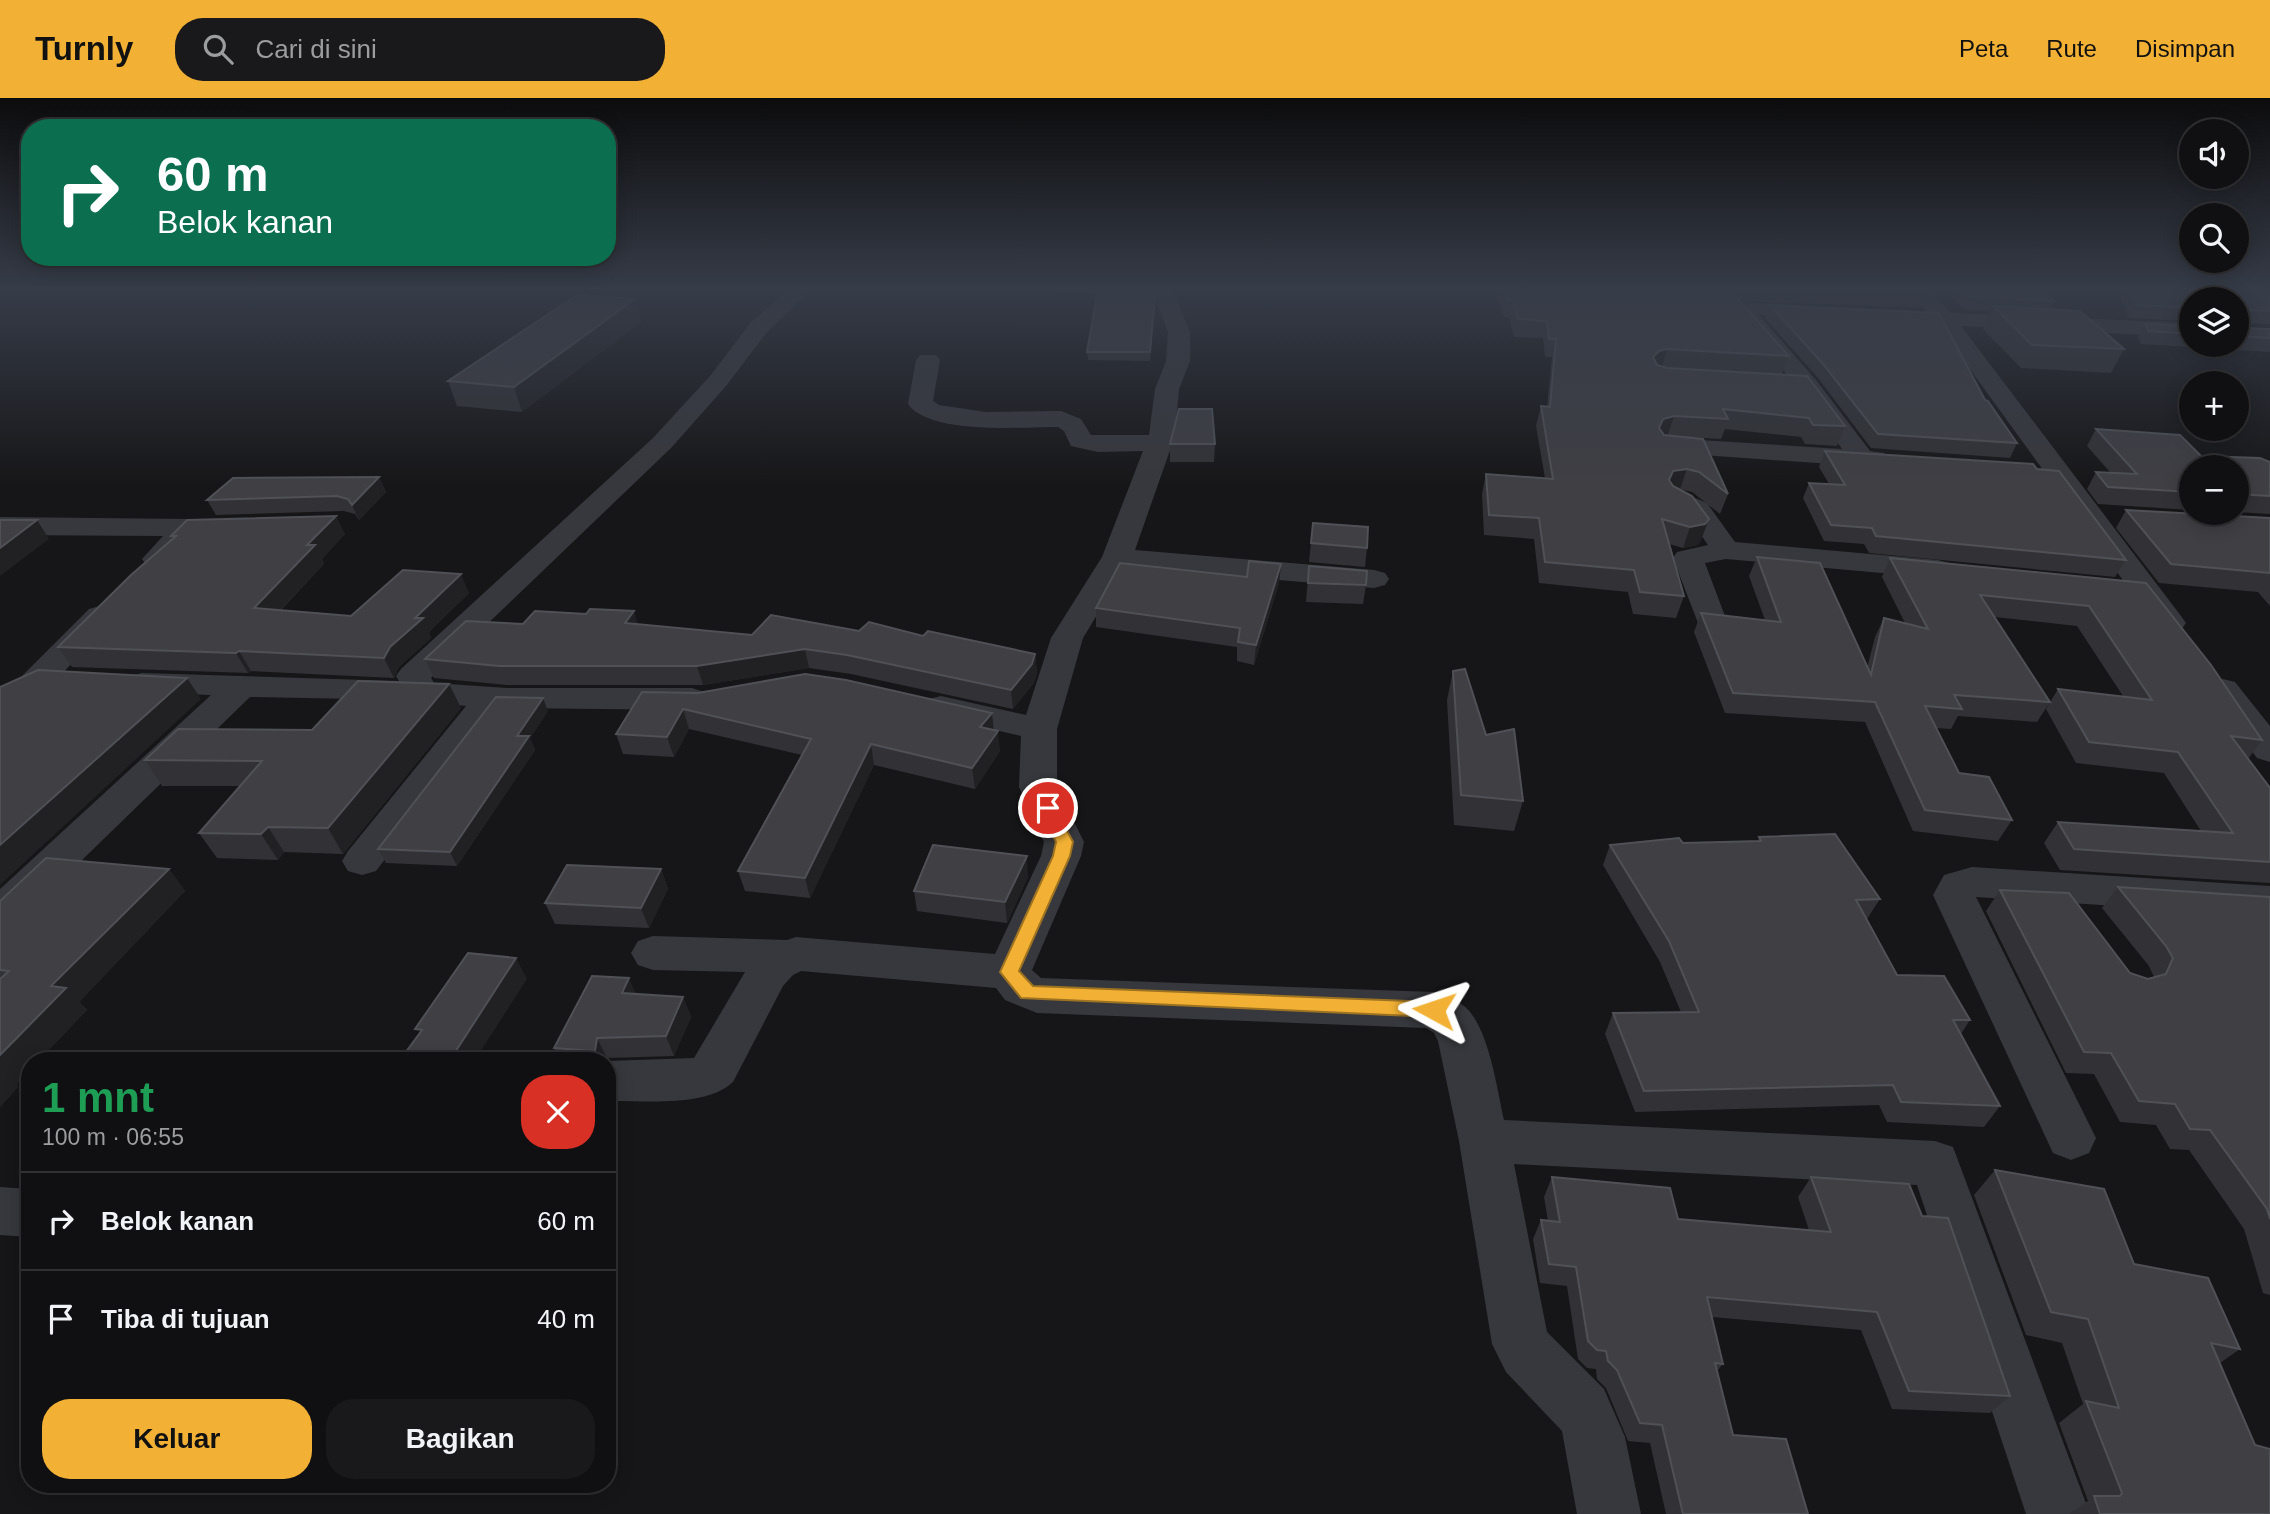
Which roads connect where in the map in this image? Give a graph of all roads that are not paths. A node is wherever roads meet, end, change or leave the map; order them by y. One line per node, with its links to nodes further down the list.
1 (738, 355): 24 (street)
2 (1178, 355): 8 (street)
3 (1782, 355): 7 (street)
4 (1968, 355): 13 (street)
5 (928, 360): 8 (street)
6 (1782, 384): 7 (street)
7 (1808, 385): 10 (street)
8 (1159, 443): 17 (street)
9 (1668, 446): 10 (street)
10 (1862, 458): 11 (street)
11 (1904, 461)
12 (1679, 499): 16 (street)
13 (2089, 515): 14 (street); 21 (street)
14 (2130, 518)
15 (0, 526): 23 (street)
16 (1726, 550): 18 (street); 22 (street)
17 (1116, 557): 19 (street); 29 (street)
18 (1961, 572)
19 (1374, 579)
20 (2106, 588): 21 (street)
21 (2145, 592): 28 (street)
22 (1709, 616)
23 (239, 688): 24 (street); 34 (street)
24 (416, 692): 25 (street)
25 (492, 696): 26 (street); 31 (street)
26 (725, 697)
27 (918, 702): 29 (street)
28 (2257, 717): 30 (street)
29 (1039, 729): 38 (street)
30 (2270, 750)
31 (362, 861)
32 (2060, 888): 33 (street); 35 (street); 40 (street)
33 (2270, 901)
34 (0, 915)
35 (2091, 929)
36 (653, 953): 37 (street)
37 (786, 957): 38 (street); 39 (street)
38 (1009, 972): 41 (street)
39 (616, 1081)
40 (2071, 1138)
41 (1484, 1140): 44 (street); 45 (street)
42 (0, 1211): 43 (street)
43 (21, 1212)
44 (1609, 1514)
45 (2058, 1514)

